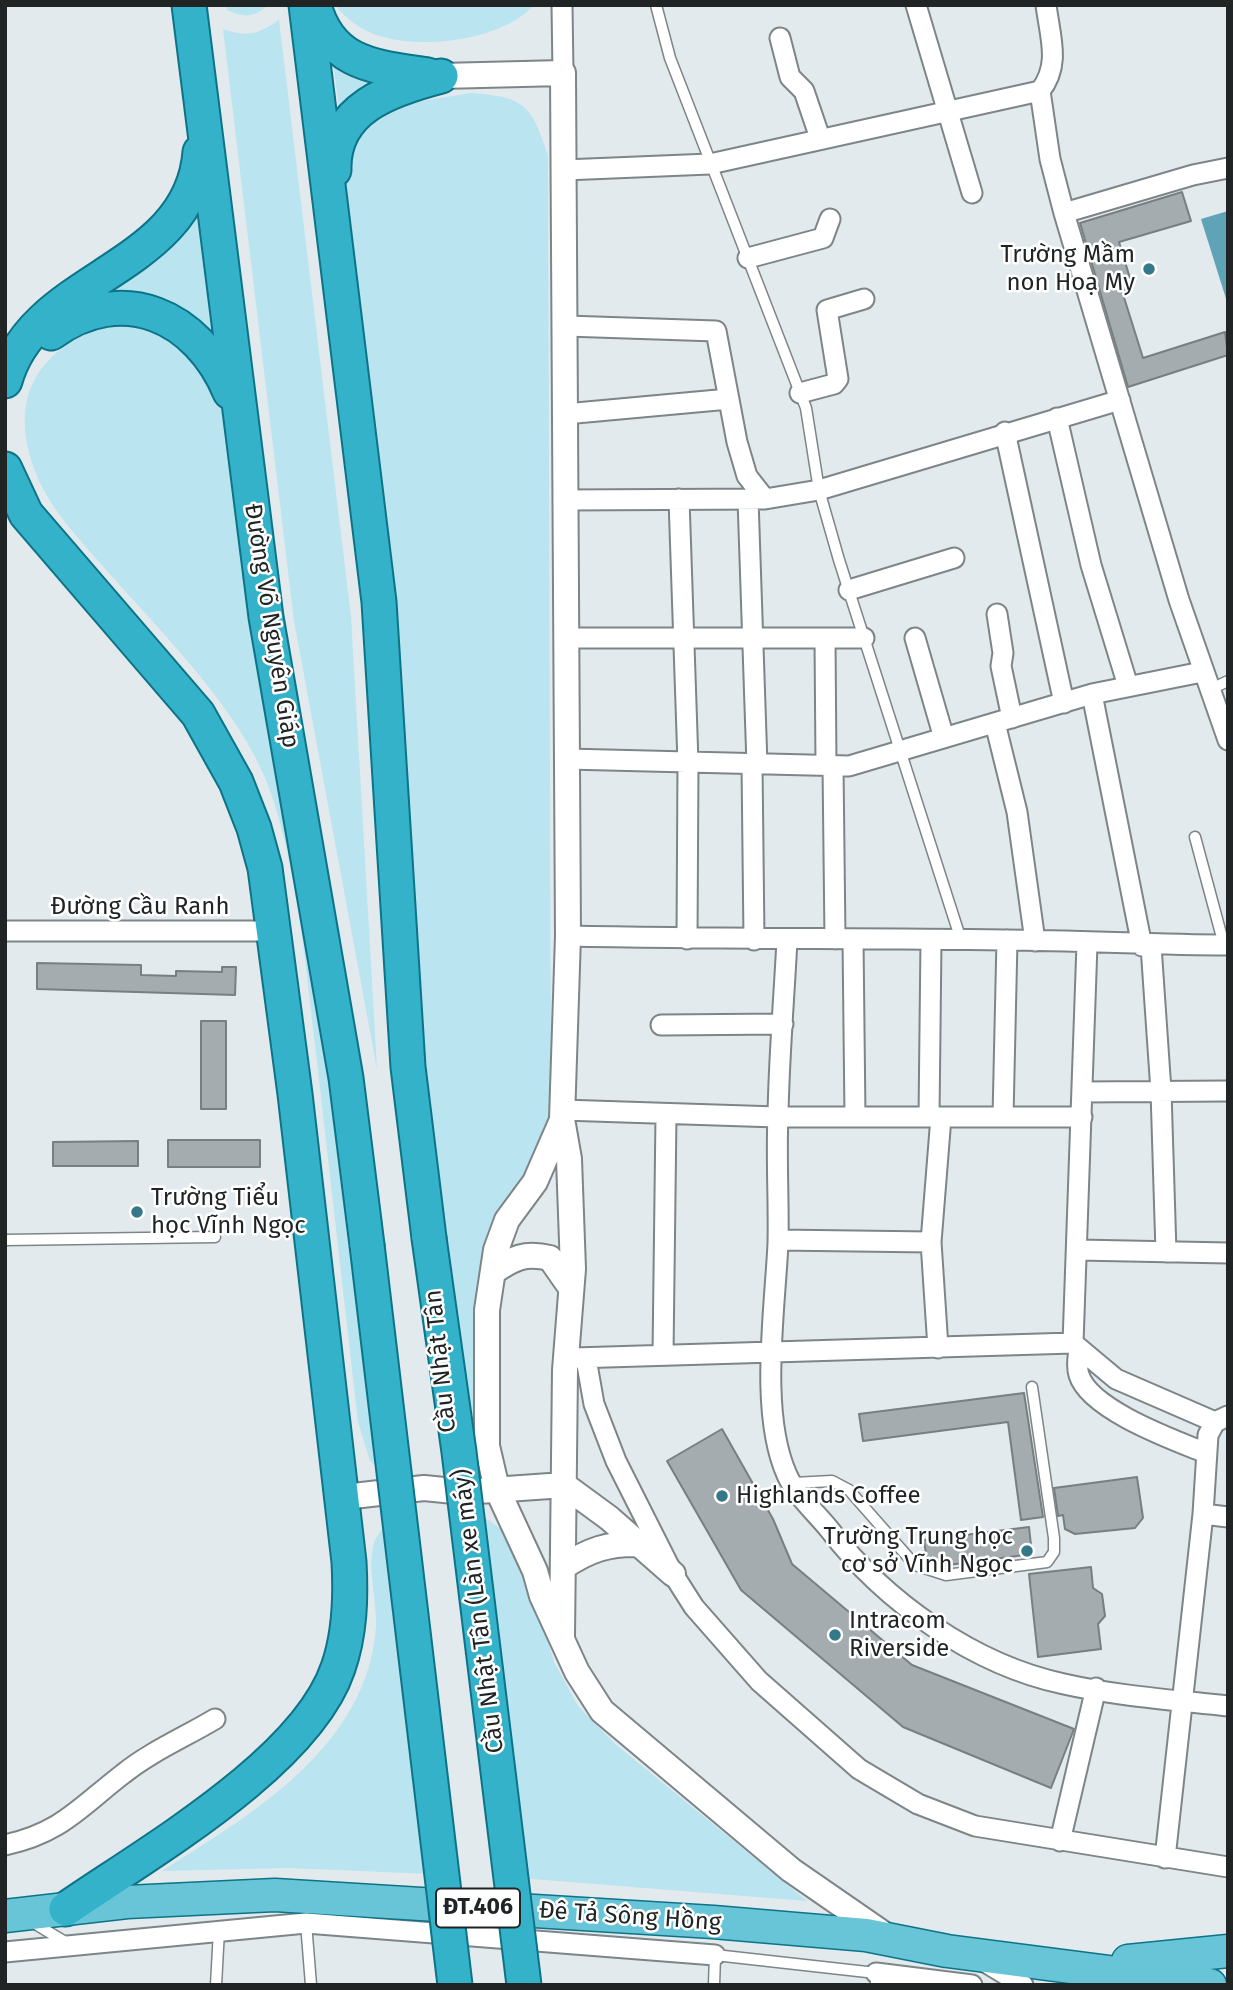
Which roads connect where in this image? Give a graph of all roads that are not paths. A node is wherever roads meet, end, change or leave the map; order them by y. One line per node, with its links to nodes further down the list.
1 (306, 5): 20 (highway)
2 (314, 5): 10 (highway)
3 (562, 5): 9 (street)
4 (656, 5): 14 (lane)
5 (916, 5): 12 (street)
6 (1046, 5): 11 (street)
7 (190, 15): 24 (highway); 36 (highway, Đường Võ Nguyên Giáp)
8 (780, 38): 13 (street)
9 (563, 73): 10 (street); 16 (street)
10 (441, 76): 20 (highway)
11 (1040, 91): 12 (street); 18 (street)
12 (950, 111): 13 (street); 17 (street)
13 (820, 138): 14 (street)
14 (710, 164): 16 (street); 21 (lane)
15 (1228, 168): 18 (street)
16 (564, 170): 23 (street)
17 (971, 193)
18 (1064, 213): 27 (street)
19 (830, 219): 21 (street)
20 (337, 256): 87 (highway)
21 (748, 258): 25 (lane)
22 (864, 299): 25 (street)
23 (566, 326): 26 (street); 28 (street)
24 (6, 377): 36 (highway)
25 (800, 393): 32 (lane)
26 (729, 399): 28 (street); 34 (street)
27 (1120, 400): 29 (street); 46 (street)
28 (565, 414): 35 (street)
29 (1056, 418): 30 (street); 48 (street)
30 (1005, 432): 32 (street); 50 (street)
31 (5, 469): 61 (highway)
32 (819, 490): 34 (street); 38 (lane)
33 (679, 499): 34 (street); 35 (street); 41 (street)
34 (756, 499): 42 (street)
35 (564, 500): 40 (street)
36 (253, 511): 91 (highway, Đường Võ Nguyên Giáp)
37 (954, 558): 38 (street)
38 (849, 590): 44 (lane)
39 (997, 614): 51 (street)
40 (566, 638): 41 (street); 55 (street)
41 (684, 638): 42 (street); 56 (street)
42 (751, 638): 43 (street); 57 (street)
43 (825, 638): 44 (street); 58 (street)
44 (864, 638): 54 (lane)
45 (915, 638): 52 (street)
46 (1205, 681): 47 (lane); 48 (street); 53 (street)
47 (1228, 681)
48 (1128, 686): 49 (street)
49 (1092, 694): 50 (street); 73 (street)
50 (1064, 703): 51 (street)
51 (1003, 721): 52 (street); 70 (street)
52 (944, 738): 54 (street)
53 (1228, 740)
54 (899, 751): 58 (street); 68 (lane)
55 (567, 759): 56 (street); 62 (street)
56 (688, 763): 57 (street); 63 (street)
57 (754, 764): 58 (street); 65 (street)
58 (830, 766): 64 (street)
59 (1195, 837): 72 (lane)
60 (5, 931): 61 (street, Đường Cầu Ranh)
61 (274, 932): 110 (highway)
62 (568, 936): 63 (street); 79 (street)
63 (687, 939): 65 (street)
64 (844, 939): 66 (street); 67 (street); 82 (street)
65 (754, 940): 66 (street)
66 (787, 940): 74 (street)
67 (930, 940): 68 (street); 83 (street)
68 (961, 940): 69 (street)
69 (1007, 940): 70 (street); 84 (street)
70 (1035, 941): 71 (street)
71 (1087, 944): 73 (street); 78 (street)
72 (1226, 945): 73 (street)
73 (1146, 946): 76 (street)
74 (783, 1024): 75 (street); 81 (street)
75 (661, 1025)
76 (1161, 1091): 77 (street); 78 (street); 93 (street)
77 (1228, 1091)
78 (1082, 1092): 85 (street)
79 (562, 1114): 80 (street); 95 (street); 96 (street)
80 (666, 1115): 81 (street); 100 (street)
81 (778, 1116): 82 (street); 89 (street)
82 (855, 1117): 83 (street)
83 (935, 1117): 84 (street); 90 (street)
84 (1003, 1117): 85 (street)
85 (1082, 1117): 92 (street)
86 (215, 1237): 88 (lane)
87 (429, 1238): 142 (highway, Cầu Nhật Tân, bridge); 143 (highway, Cầu Nhật Tân (Làn xe máy), bridge)
88 (5, 1240)
89 (778, 1240): 90 (street); 99 (street)
90 (931, 1242): 98 (street)
91 (367, 1245): 140 (highway, bridge); 141 (highway, bridge)
92 (1078, 1250): 93 (street); 97 (street)
93 (1166, 1252): 94 (street)
94 (1228, 1253)
95 (492, 1272): 96 (street); 104 (street)
96 (571, 1288): 101 (street)
97 (1076, 1346): 98 (street); 103 (street); 105 (street)
98 (939, 1348): 99 (street)
99 (772, 1354): 100 (street); 106 (street)
100 (663, 1355): 101 (street)
101 (576, 1358): 107 (street); 115 (street)
102 (1032, 1387): 106 (lane)
103 (1222, 1419): 105 (street)
104 (487, 1446): 108 (street); 109 (street)
105 (1206, 1453): 111 (street)
106 (793, 1483): 117 (street)
107 (564, 1485): 109 (street); 113 (street); 114 (street)
108 (424, 1488): 109 (street); 110 (street)
109 (496, 1489): 116 (street)
110 (344, 1497): 126 (highway)
111 (1203, 1514): 112 (street); 118 (street)
112 (1228, 1517)
113 (640, 1544): 114 (street); 115 (street)
114 (563, 1567): 116 (street)
115 (673, 1574): 121 (street)
116 (562, 1636): 130 (street)
117 (1096, 1688): 118 (street); 121 (street)
118 (1180, 1700): 119 (street); 123 (street)
119 (1228, 1706)
120 (215, 1719): 122 (street)
121 (1060, 1841): 123 (street)
122 (5, 1845)
123 (1165, 1858): 124 (street)
124 (1228, 1867)
125 (275, 1895): 126 (main road, Đê Tả Sông Hồng / ĐT.406); 128 (street); 130 (main road, Đê Tả Sông Hồng / ĐT.406)
126 (66, 1909): 127 (main road, Đê Tả Sông Hồng / ĐT.406)
127 (12, 1915): 131 (lane)
128 (306, 1923): 129 (street); 134 (street); 139 (lane)
129 (219, 1930): 131 (street); 138 (lane)
130 (890, 1938): 135 (main road, Đê Tả Sông Hồng / ĐT.406)
131 (69, 1944): 133 (street)
132 (1228, 1951): 136 (main road)
133 (5, 1952)
134 (715, 1955): 137 (lane); 144 (lane)
135 (964, 1963): 136 (main road, Đê Tả Sông Hồng / ĐT.406); 137 (street); 137 (street); 145 (street)
136 (1076, 1967): 146 (main road, Đê Tả Sông Hồng / ĐT.406)
137 (876, 1979)
138 (216, 1985)
139 (311, 1985)
140 (446, 1985)
141 (455, 1985)
142 (515, 1985)
143 (524, 1985)
144 (714, 1985)
145 (1023, 1985)
146 (1210, 1985)

